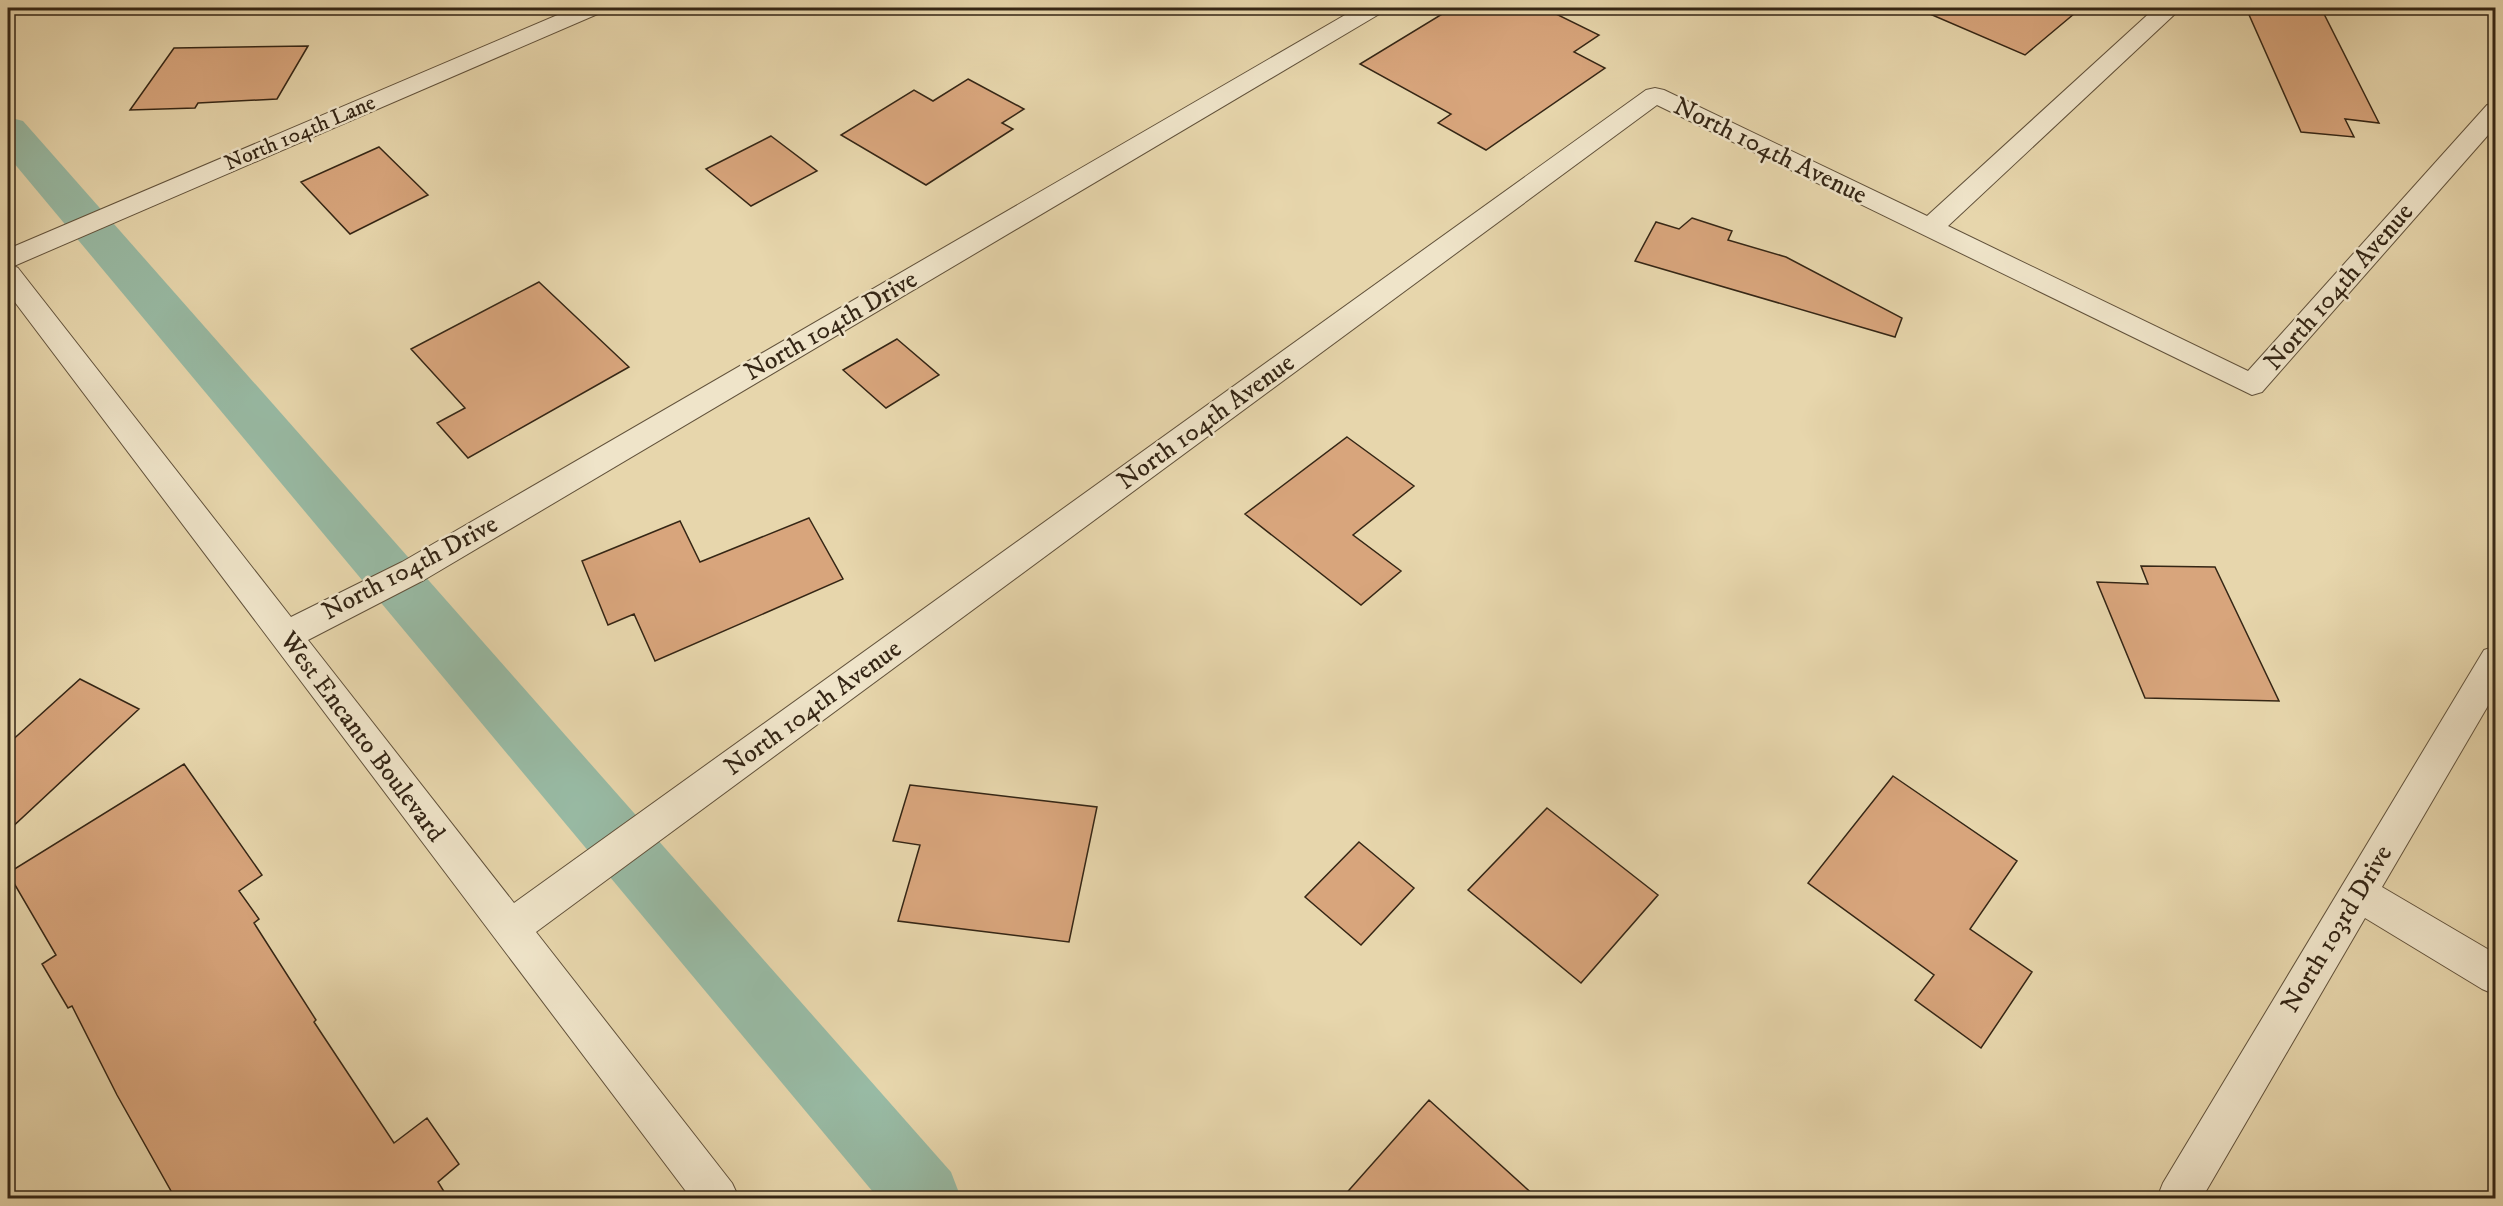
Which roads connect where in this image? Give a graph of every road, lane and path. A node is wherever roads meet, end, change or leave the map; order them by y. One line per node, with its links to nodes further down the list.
1 (592, 8): 6 (street, North 104th Lane)
2 (1373, 8): 8 (street, North 104th Drive)
3 (2168, 8): 5 (street)
4 (2496, 110): 5 (street, North 104th Avenue)
5 (1930, 228): 11 (street, North 104th Avenue)
6 (8, 259)
7 (8, 274): 8 (street, West Encanto Boulevard)
8 (285, 636): 11 (street, West Encanto Boulevard)
9 (2496, 660): 10 (street, North 103rd Drive)
10 (2358, 893): 12 (street); 14 (street, North 103rd Drive)
11 (509, 929): 13 (street, West Encanto Boulevard)
12 (2496, 976)
13 (717, 1198)
14 (2178, 1198)

